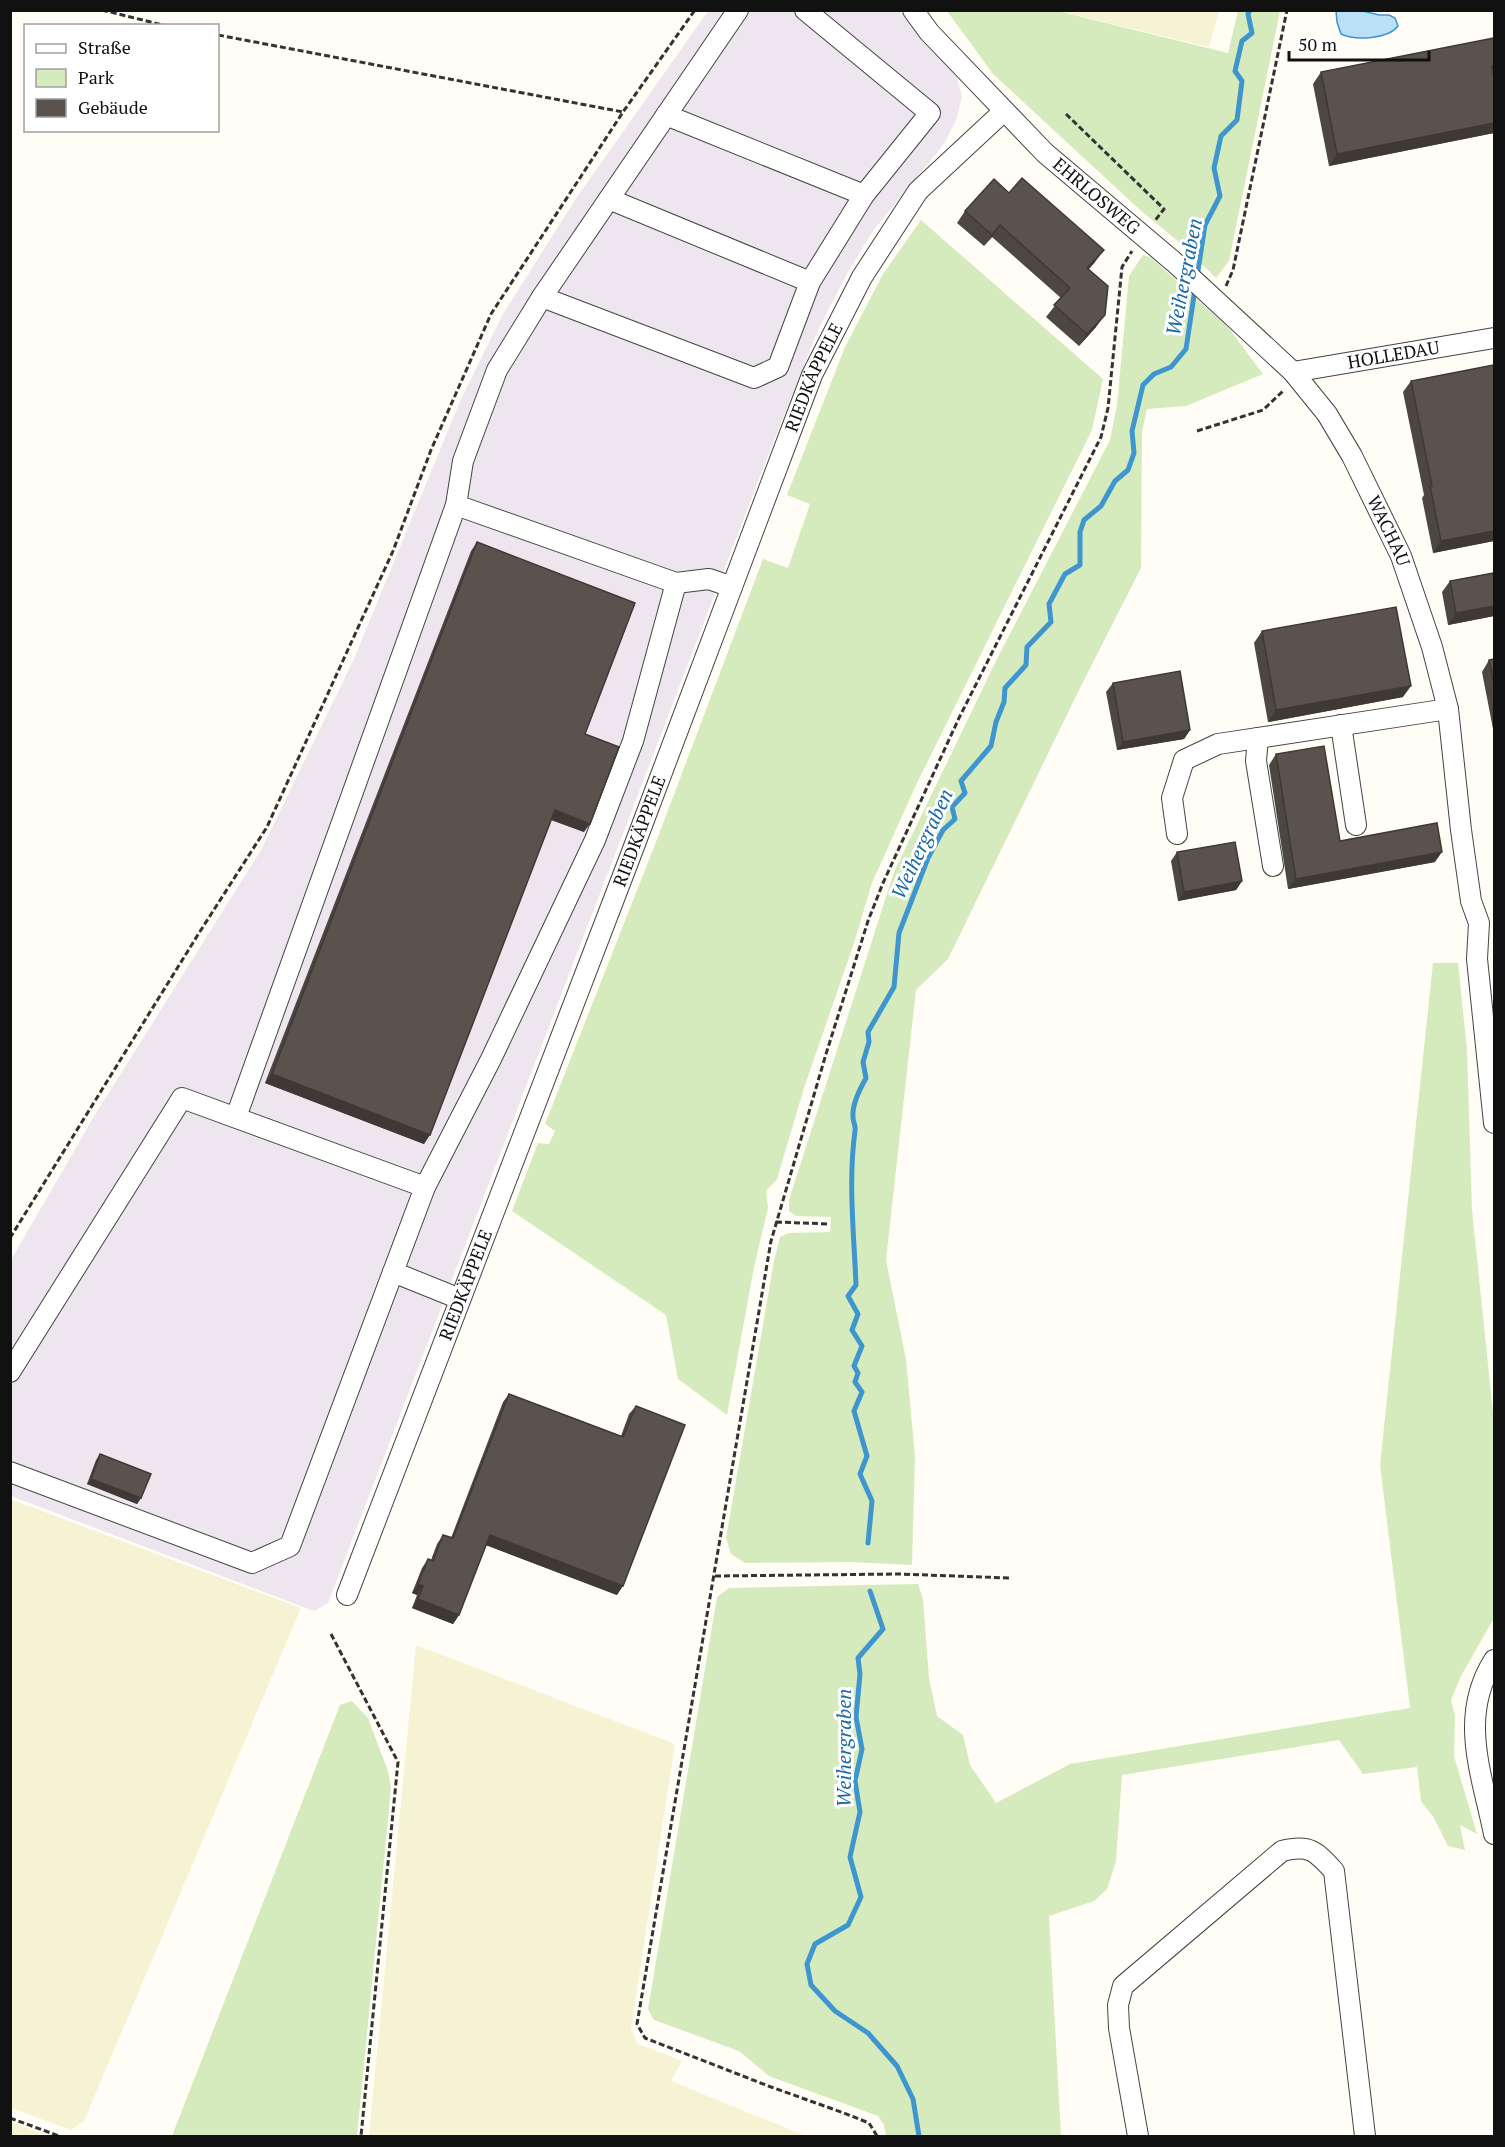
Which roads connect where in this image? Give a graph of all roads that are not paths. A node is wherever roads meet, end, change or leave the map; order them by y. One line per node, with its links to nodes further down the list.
1 (738, 10): 5 (street)
2 (805, 10): 6 (street)
3 (914, 10): 4 (street, EHRLOSWEG)
4 (1004, 111): 11 (street, EHRLOSWEG); 14 (street, RIEDKÄPPELE)
5 (666, 115): 6 (street); 7 (street)
6 (864, 195): 8 (street)
7 (609, 199): 8 (street); 9 (street)
8 (810, 282): 9 (street)
9 (542, 297): 12 (street)
10 (1494, 338): 11 (street, HOLLEDAU)
11 (1296, 376): 15 (street, WACHAU)
12 (456, 505): 13 (street); 22 (street)
13 (676, 583): 14 (street); 24 (street)
14 (732, 587): 26 (street, RIEDKÄPPELE)
15 (1448, 709): 16 (street); 21 (street, WACHAU)
16 (1341, 725): 17 (street); 18 (street)
17 (1258, 738): 19 (street); 20 (street)
18 (1356, 825)
19 (1177, 834)
20 (1273, 866)
21 (1486, 927): 23 (street)
22 (236, 1117): 24 (street); 27 (street)
23 (1494, 1123)
24 (425, 1187): 25 (street)
25 (393, 1272): 26 (street); 28 (street)
26 (460, 1299): 29 (street, RIEDKÄPPELE)
27 (10, 1372)
28 (10, 1472)
29 (347, 1594)
30 (1494, 1660): 31 (street)
31 (1494, 1834)
32 (1138, 2136): 33 (street)
33 (1365, 2136)

